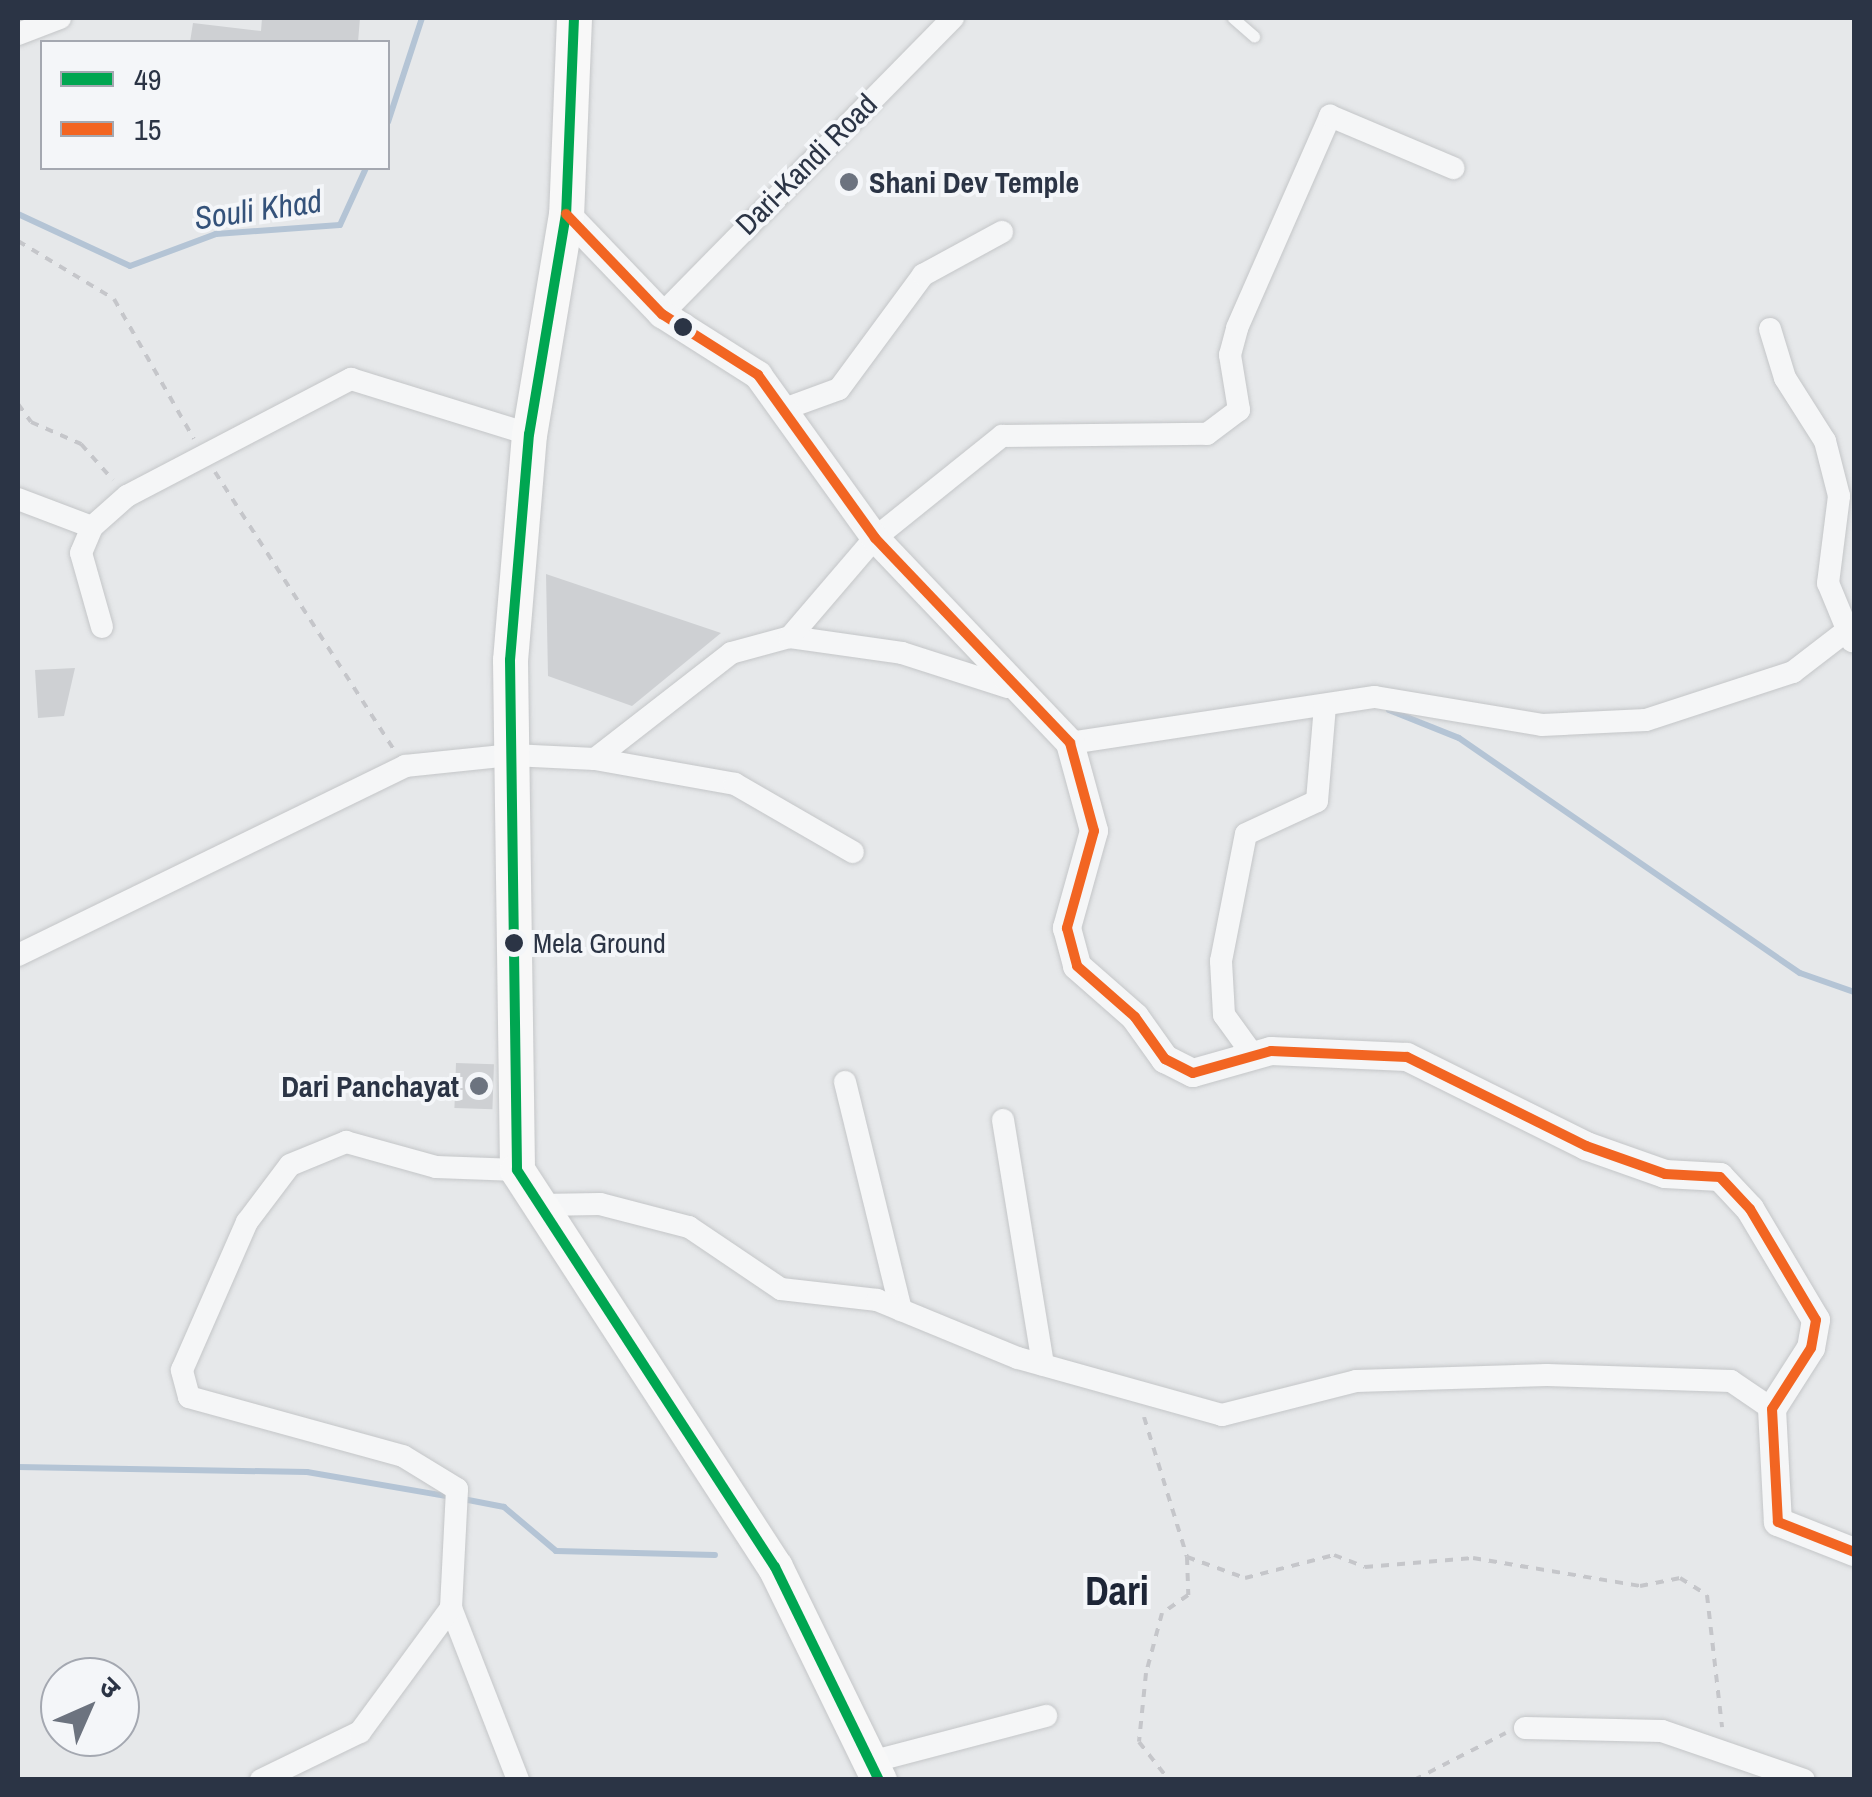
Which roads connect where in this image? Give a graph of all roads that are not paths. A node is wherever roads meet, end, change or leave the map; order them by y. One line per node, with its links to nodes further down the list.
1 (60, 18): 5 (street)
2 (574, 18): 8 (main road)
3 (952, 18): 10 (street, Dari-Kandi Road)
4 (1233, 18): 6 (lane)
5 (18, 34)
6 (1254, 36)
7 (1453, 168): 16 (street)
8 (566, 214): 10 (street); 13 (main road)
9 (1002, 232): 12 (street)
10 (662, 314): 12 (street)
11 (1770, 329): 19 (street)
12 (787, 408): 16 (street)
13 (529, 434): 15 (street); 23 (main road)
14 (18, 499): 15 (street)
15 (92, 526): 17 (street)
16 (875, 538): 18 (street); 20 (street)
17 (102, 627)
18 (790, 637): 20 (street); 24 (street)
19 (1850, 638): 21 (street)
20 (1008, 687): 22 (street)
21 (1326, 706): 22 (street); 27 (street)
22 (1070, 742): 27 (street)
23 (512, 755): 24 (street); 26 (street); 30 (main road)
24 (595, 759): 25 (street)
25 (853, 852)
26 (18, 955)
27 (1253, 1055): 34 (street)
28 (844, 1082): 32 (street)
29 (1004, 1120): 33 (street)
30 (518, 1170): 31 (main road); 36 (street)
31 (539, 1205): 32 (street); 39 (main road)
32 (901, 1310): 33 (street)
33 (1042, 1365): 34 (street)
34 (1772, 1409): 35 (street)
35 (1854, 1552)
36 (451, 1608): 40 (street); 42 (street)
37 (1046, 1716): 39 (street)
38 (1525, 1728): 43 (street)
39 (876, 1770)
40 (288, 1773): 41 (street)
41 (262, 1780)
42 (518, 1780)
43 (1804, 1780)

